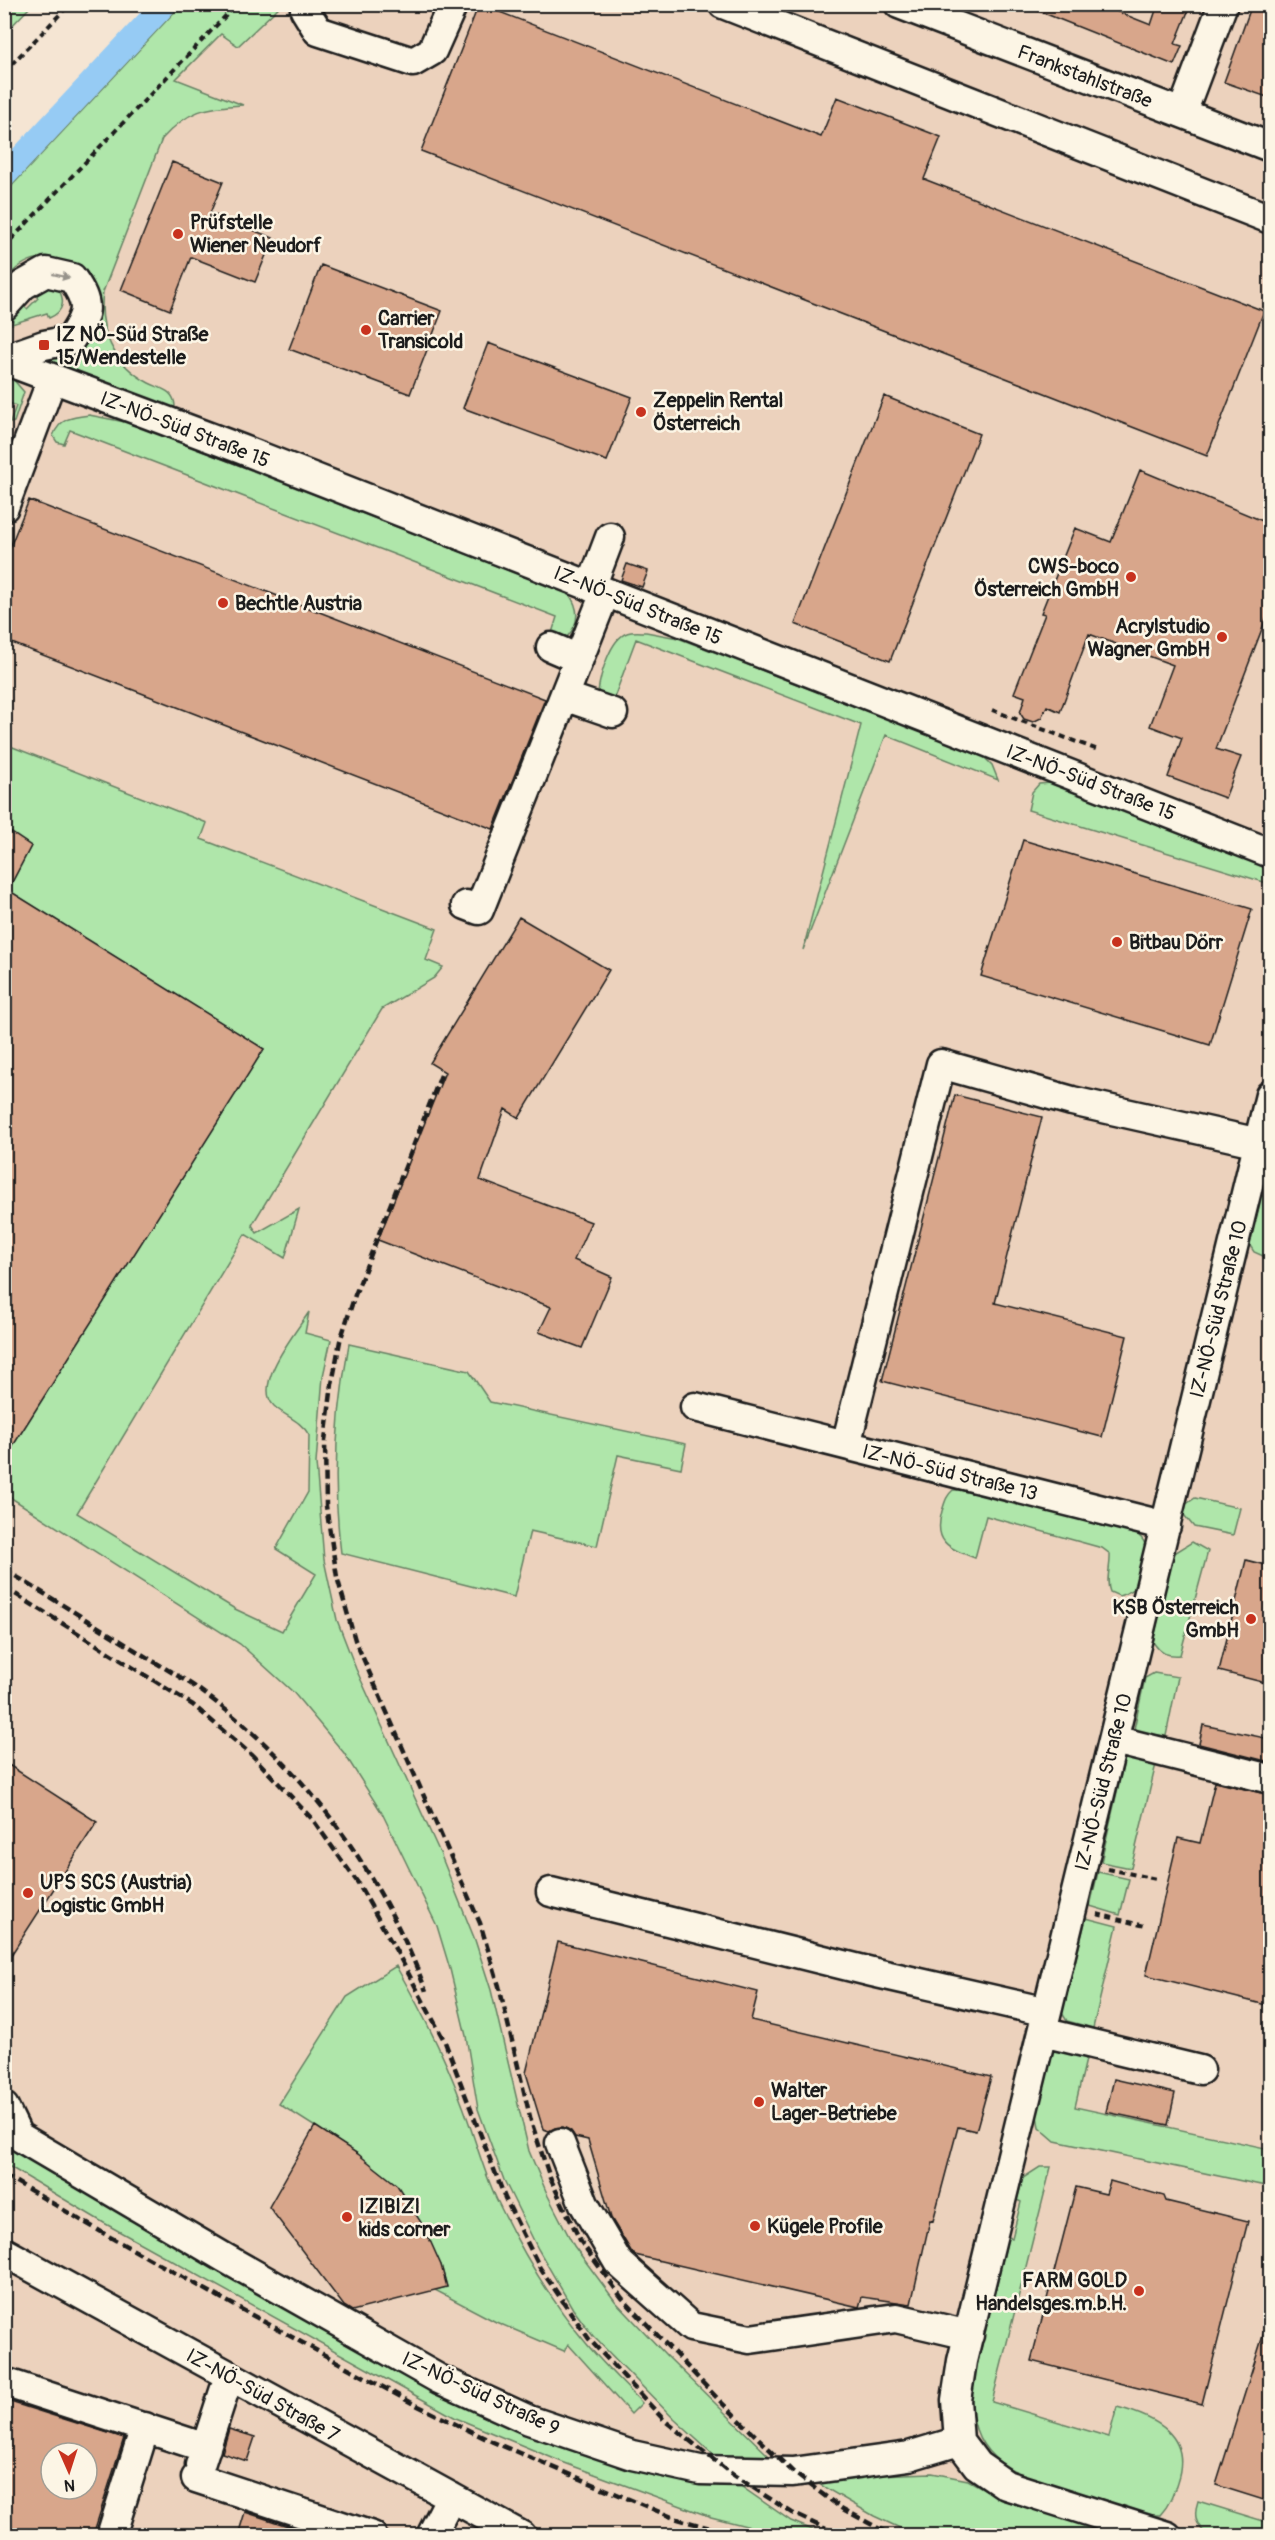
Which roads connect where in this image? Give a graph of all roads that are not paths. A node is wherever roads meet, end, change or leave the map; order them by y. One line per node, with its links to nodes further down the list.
1 (306, 4): 2 (street)
2 (453, 4)
3 (723, 4): 8 (street)
4 (899, 4): 6 (street, Frankstahlstraße)
5 (1223, 4): 6 (street)
6 (1182, 113): 7 (street, Frankstahlstraße)
7 (1270, 147)
8 (1270, 219)
9 (4, 306): 10 (street, one-way to 10)
10 (4, 359): 11 (street, IZ-NÖ-Süd Straße 15)
11 (52, 378): 12 (street); 14 (street, IZ-NÖ-Süd Straße 15)
12 (4, 507)
13 (610, 537): 14 (street)
14 (598, 590): 16 (street); 19 (street, IZ-NÖ-Süd Straße 15)
15 (551, 647): 16 (street)
16 (579, 658): 17 (street)
17 (564, 696): 18 (street); 20 (street)
18 (613, 713)
19 (1270, 853)
20 (466, 905)
21 (1270, 1095): 22 (street, IZ-NÖ-Süd Straße 10)
22 (1259, 1143): 24 (street); 25 (street, IZ-NÖ-Süd Straße 10)
23 (695, 1407): 24 (street, IZ-NÖ-Süd Straße 13)
24 (846, 1445): 25 (street, IZ-NÖ-Süd Straße 13)
25 (1166, 1526): 26 (street, IZ-NÖ-Süd Straße 10)
26 (1114, 1740): 27 (street); 29 (street, IZ-NÖ-Süd Straße 10)
27 (1270, 1779)
28 (551, 1892): 29 (street)
29 (1045, 2022): 30 (street); 34 (street, IZ-NÖ-Süd Straße 10)
30 (1200, 2070)
31 (4, 2107): 38 (street, IZ-NÖ-Süd Straße 9)
32 (560, 2143): 34 (street)
33 (4, 2252): 35 (street, IZ-NÖ-Süd Straße 7)
34 (969, 2335): 38 (street, IZ-NÖ-Süd Straße 10)
35 (229, 2376): 39 (street); 40 (street, IZ-NÖ-Süd Straße 7)
36 (4, 2382): 37 (street)
37 (145, 2427): 39 (street); 41 (street)
38 (959, 2441): 45 (street)
39 (206, 2448): 42 (street)
40 (451, 2497): 43 (street); 44 (street, IZ-NÖ-Süd Straße 7)
41 (111, 2535)
42 (372, 2535)
43 (430, 2535)
44 (522, 2535)
45 (1167, 2535)

